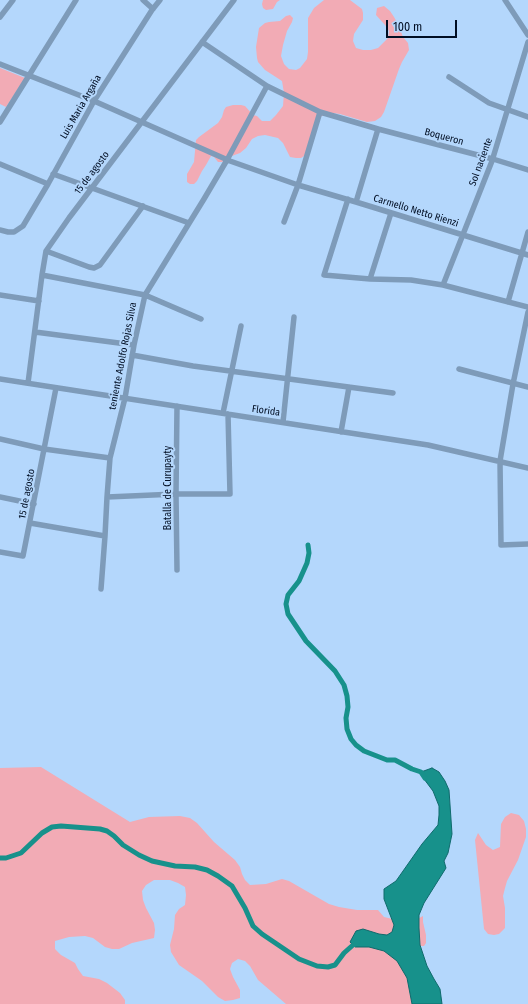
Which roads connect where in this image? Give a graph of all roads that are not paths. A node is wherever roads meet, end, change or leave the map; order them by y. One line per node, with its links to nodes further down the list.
1 (13, 0): 8 (street)
2 (76, 0): 13 (street)
3 (143, 0): 7 (street)
4 (160, 0): 7 (street, Luis Maria Argaña)
5 (234, 0): 10 (street, 15 de agosto)
6 (505, 0): 9 (street)
7 (153, 8): 16 (street, Luis Maria Argaña)
8 (0, 17)
9 (528, 33)
10 (202, 42): 15 (street, Boqueron); 21 (street, 15 de agosto)
11 (528, 42): 17 (street, Sol naciente)
12 (0, 64): 13 (street, Carmello Netto Rienzi)
13 (28, 75): 16 (street, Carmello Netto Rienzi); 20 (street)
14 (449, 77): 17 (street)
15 (267, 86): 18 (street, Boqueron); 24 (street, teniente Adolfo Rojas Silva)
16 (94, 101): 21 (street, Carmello Netto Rienzi); 27 (street, Luis Maria Argaña)
17 (508, 110): 19 (street); 23 (street, Sol naciente)
18 (322, 113): 22 (street, Boqueron); 29 (street)
19 (528, 117)
20 (0, 122)
21 (142, 122): 24 (street, Carmello Netto Rienzi); 30 (street, 15 de agosto)
22 (378, 129): 23 (street, Boqueron); 32 (street)
23 (493, 159): 26 (street, Boqueron); 39 (street, Sol naciente)
24 (227, 160): 29 (street, Carmello Netto Rienzi); 36 (street, teniente Adolfo Rojas Silva)
25 (0, 164): 28 (street)
26 (528, 170)
27 (53, 174): 28 (street, Luis Maria Argaña); 30 (street)
28 (48, 184): 37 (street, Luis Maria Argaña)
29 (298, 185): 31 (street, Carmello Netto Rienzi); 35 (street)
30 (92, 188): 33 (street); 40 (street, 15 de agosto)
31 (348, 200): 32 (street, Carmello Netto Rienzi); 43 (street)
32 (356, 202): 34 (street, Carmello Netto Rienzi)
33 (143, 206): 36 (street); 40 (street)
34 (391, 212): 39 (street, Carmello Netto Rienzi); 43 (street)
35 (284, 222)
36 (189, 223): 46 (street, teniente Adolfo Rojas Silva)
37 (0, 230)
38 (528, 232): 41 (street)
39 (463, 235): 41 (street, Carmello Netto Rienzi); 44 (street, Sol naciente)
40 (46, 252): 42 (street, 15 de agosto)
41 (525, 254): 48 (street)
42 (42, 275): 46 (street); 47 (street, 15 de agosto)
43 (370, 279): 44 (street)
44 (443, 285): 48 (street)
45 (0, 295): 47 (street)
46 (145, 295): 52 (street); 55 (street, teniente Adolfo Rojas Silva)
47 (39, 301): 54 (street, 15 de agosto)
48 (508, 302): 49 (street)
49 (528, 307)
50 (528, 312): 62 (street)
51 (294, 317): 59 (street)
52 (201, 319)
53 (241, 326): 58 (street)
54 (35, 332): 55 (street); 61 (street, 15 de agosto)
55 (134, 345): 56 (street, teniente Adolfo Rojas Silva)
56 (132, 355): 58 (street); 67 (street, teniente Adolfo Rojas Silva)
57 (460, 369): 62 (street)
58 (232, 371): 59 (street); 69 (street)
59 (288, 378): 63 (street); 70 (street)
60 (0, 379): 61 (street, Florida)
61 (28, 383): 65 (street, Florida)
62 (513, 384): 64 (street); 75 (street)
63 (349, 387): 66 (street); 71 (street)
64 (528, 387)
65 (56, 388): 67 (street, Florida); 73 (street, 15 de agosto)
66 (393, 393)
67 (125, 398): 68 (street, Florida); 74 (street, teniente Adolfo Rojas Silva)
68 (177, 406): 69 (street, Florida); 77 (street, Batalla de Curupayty)
69 (226, 414): 70 (street, Florida); 77 (street)
70 (283, 422): 71 (street, Florida)
71 (341, 432): 75 (street, Florida)
72 (0, 439): 73 (street)
73 (44, 449): 74 (street); 80 (street, 15 de agosto)
74 (110, 458): 78 (street, teniente Adolfo Rojas Silva)
75 (500, 461): 76 (street, Florida); 83 (street)
76 (528, 468)
77 (176, 494): 78 (street); 85 (street, Batalla de Curupayty)
78 (107, 496): 82 (street, teniente Adolfo Rojas Silva)
79 (0, 497): 80 (street)
80 (34, 504): 81 (street, 15 de agosto)
81 (30, 523): 82 (street); 84 (street, 15 de agosto)
82 (105, 536): 86 (street, teniente Adolfo Rojas Silva)
83 (528, 544)
84 (0, 552)
85 (178, 570)
86 (101, 589)

